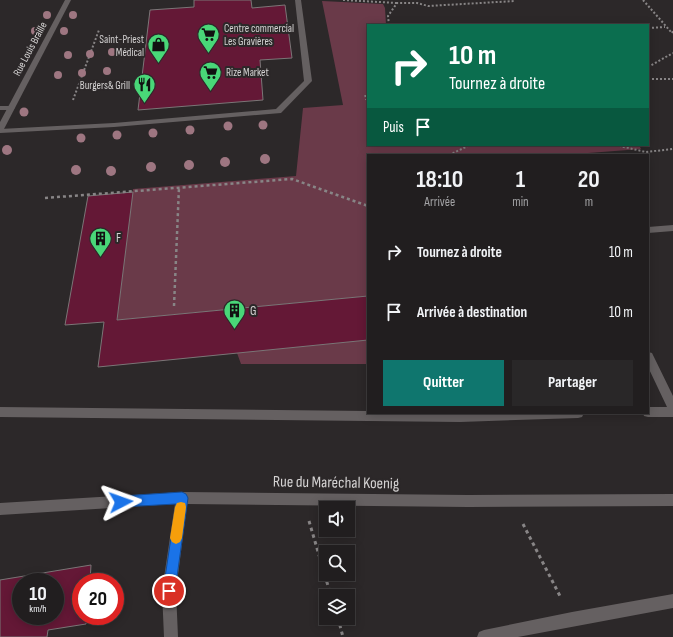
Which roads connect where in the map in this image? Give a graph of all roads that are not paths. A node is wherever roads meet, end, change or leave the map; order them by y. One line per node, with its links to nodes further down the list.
1 (68, 0): 4 (street, Rue Louis Braille)
2 (298, 0): 5 (street)
3 (0, 108): 4 (street)
4 (11, 108): 5 (street, Rue Louis Braille)
5 (0, 130)
6 (673, 228): 7 (street)
7 (649, 230)
8 (649, 358): 9 (street)
9 (673, 407)
10 (0, 412): 13 (street)
11 (649, 412): 12 (street)
12 (673, 412)
13 (546, 414)
14 (182, 498): 15 (street, Rue du Maréchal Koenig); 16 (street, Rue du Maréchal Koenig); 18 (street)
15 (673, 500)
16 (0, 509)
17 (673, 602): 19 (street)
18 (171, 637)
19 (484, 637)

